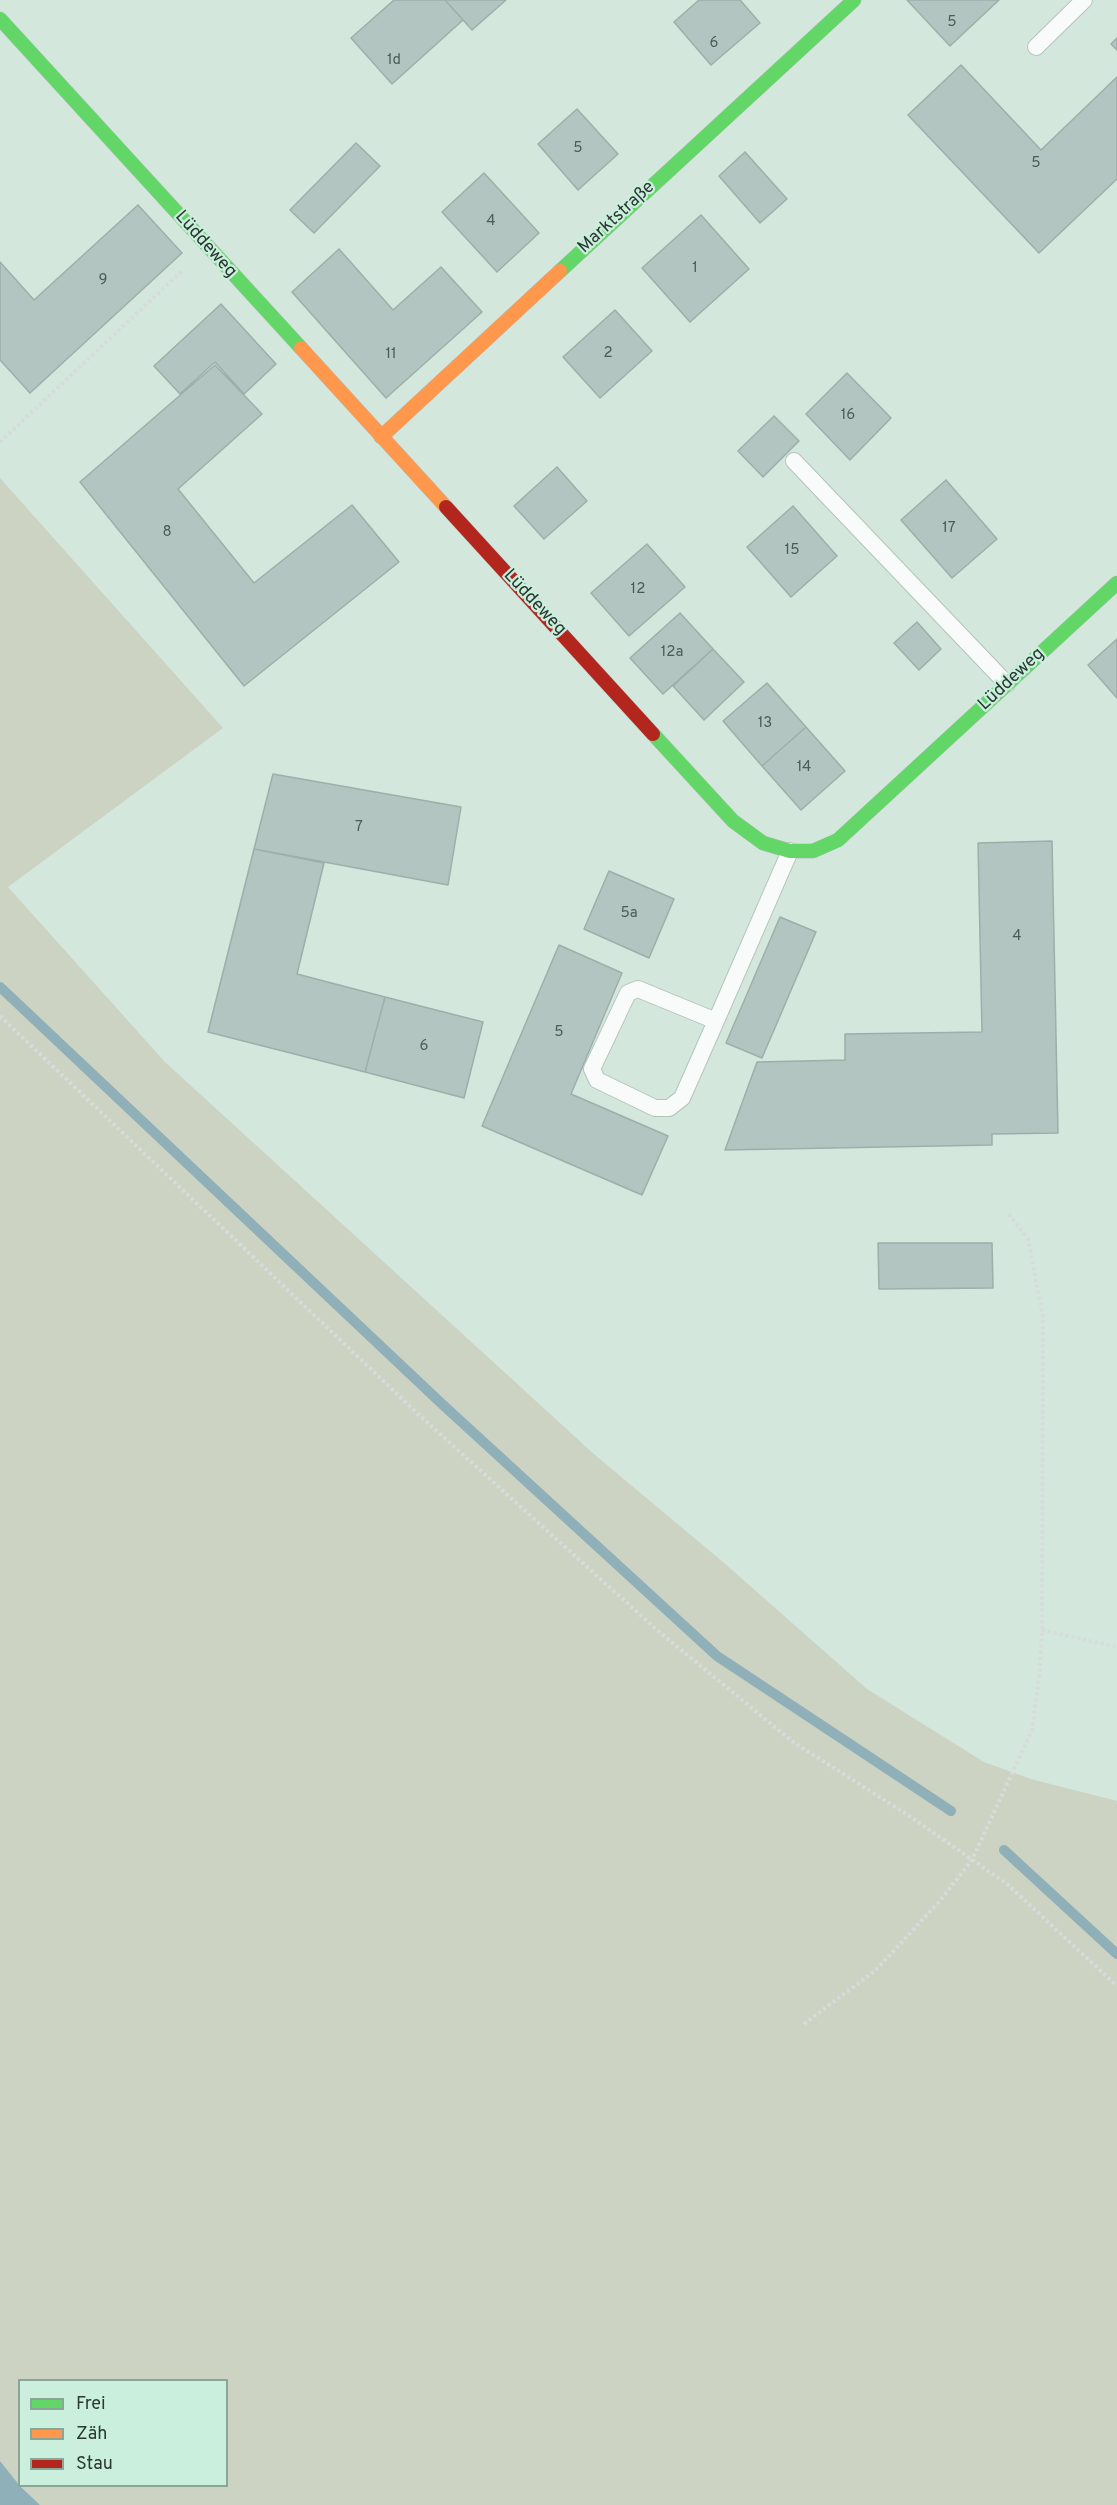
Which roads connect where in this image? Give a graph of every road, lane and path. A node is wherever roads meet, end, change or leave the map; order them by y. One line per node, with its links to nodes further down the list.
1 (854, 0): 6 (street, Marktstraße)
2 (1084, 0): 4 (lane)
3 (0, 19): 5 (street, Lüddeweg)
4 (1036, 47)
5 (208, 248): 6 (street, Lüddeweg); 7 (path)
6 (381, 437): 11 (street, Lüddeweg)
7 (0, 442)
8 (794, 460): 10 (lane)
9 (1117, 583): 10 (street, Lüddeweg)
10 (1007, 684): 11 (street, Lüddeweg)
11 (790, 850): 13 (lane)
12 (0, 1016): 17 (path)
13 (716, 1020): 13 (lane)
14 (1009, 1214): 15 (path)
15 (1042, 1630): 16 (path); 17 (path)
16 (1117, 1647)
17 (972, 1860): 18 (path); 19 (path)
18 (1117, 1986)
19 (804, 2024)

